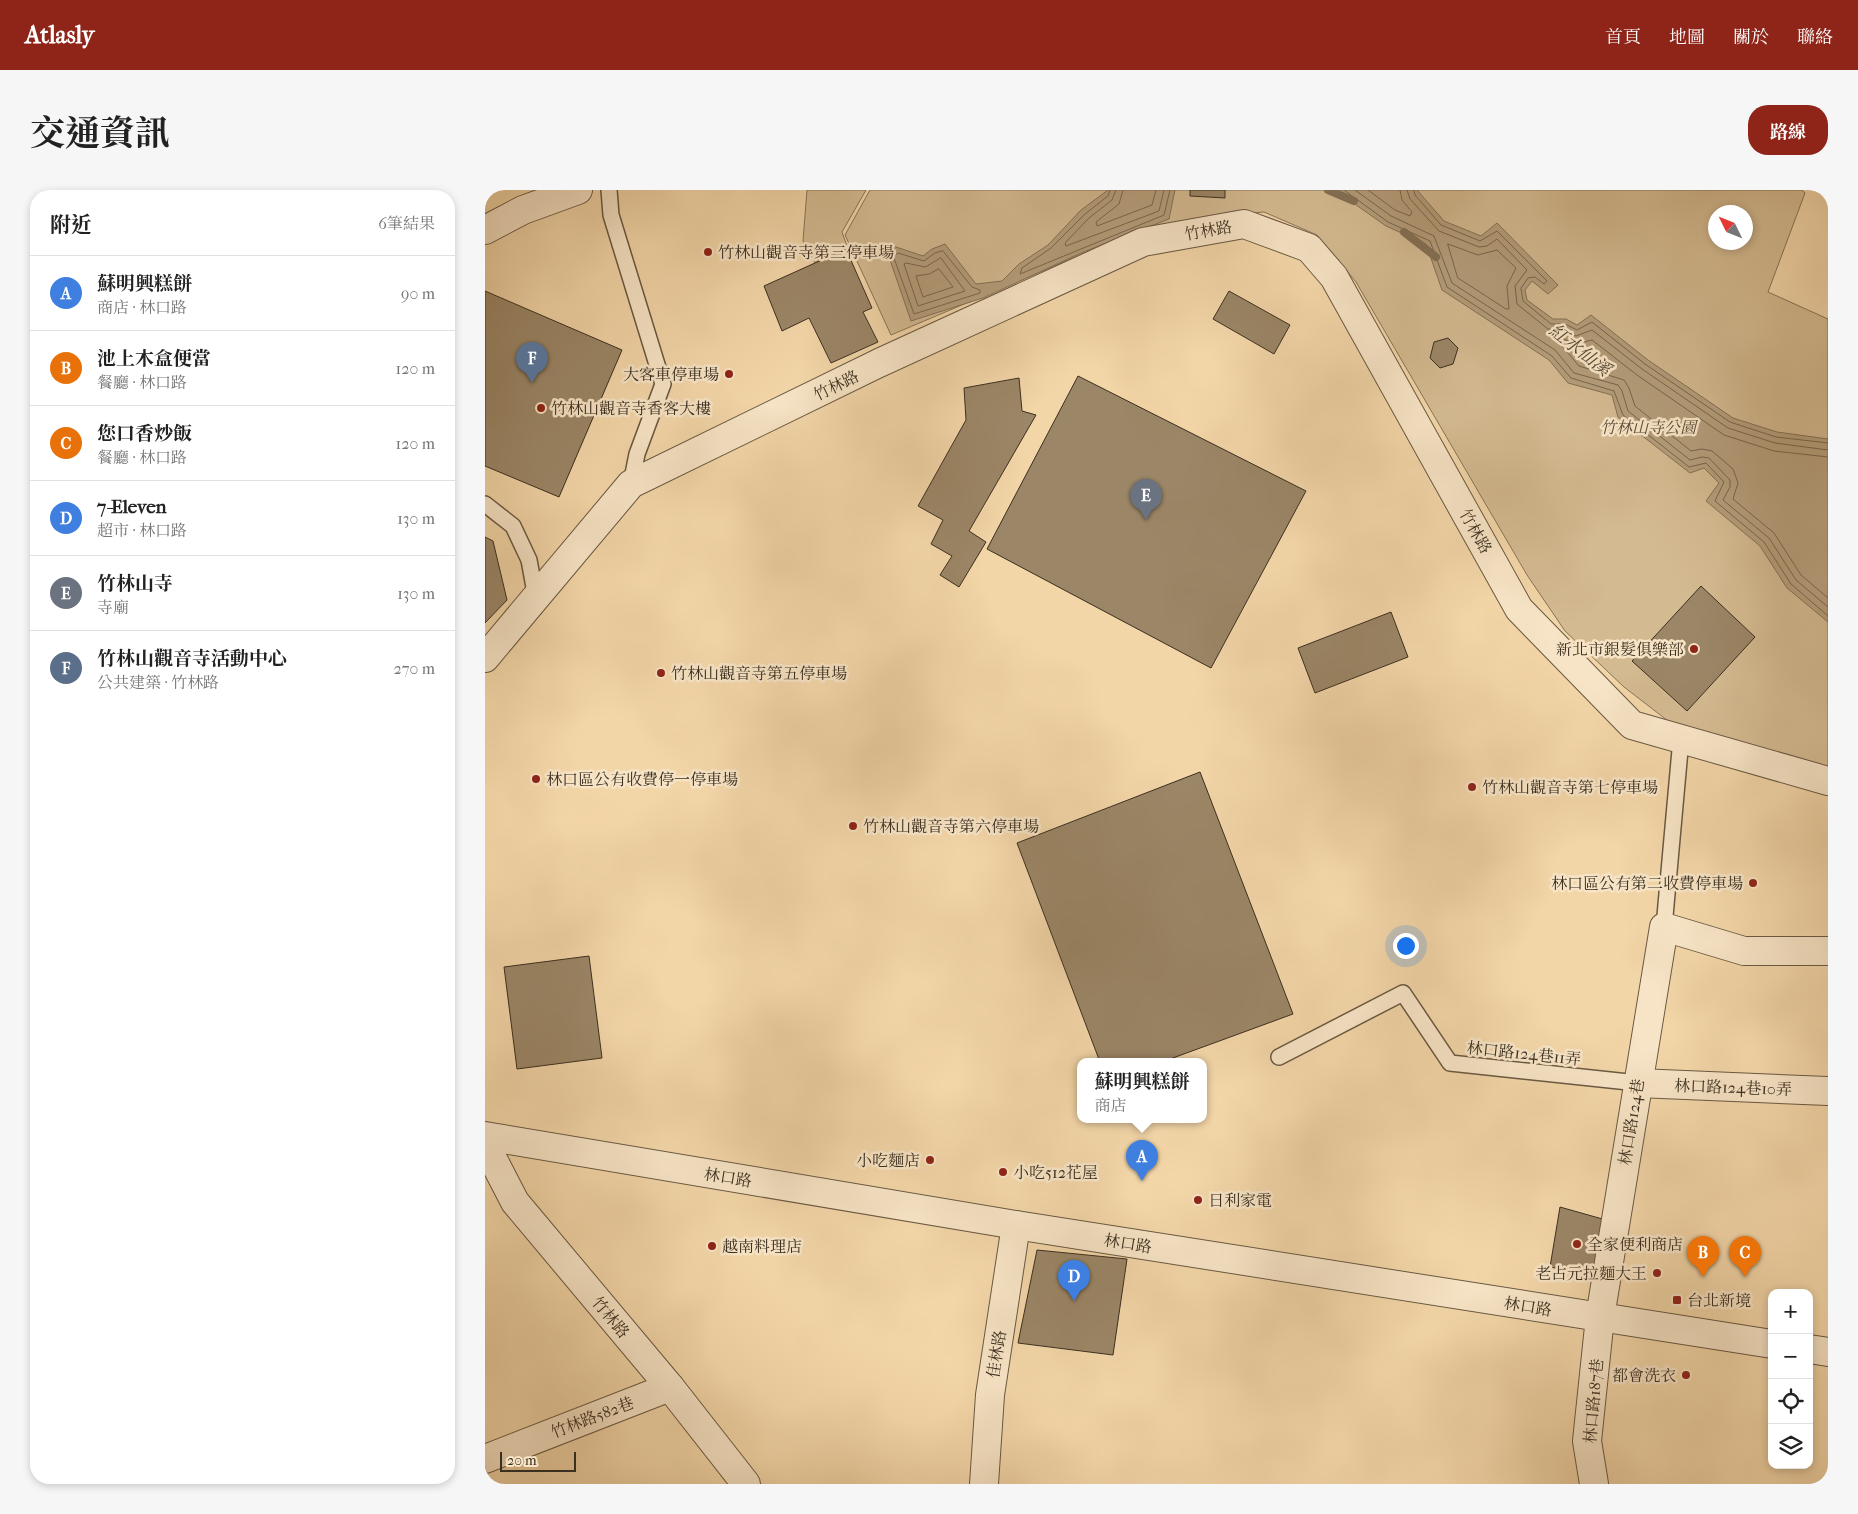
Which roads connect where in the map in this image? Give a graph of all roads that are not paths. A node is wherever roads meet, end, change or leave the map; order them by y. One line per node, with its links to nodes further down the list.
1 (578, 190): 3 (street)
2 (609, 190): 4 (lane)
3 (485, 230)
4 (631, 484): 6 (street, 竹林路); 8 (street, 竹林路)
5 (485, 504): 6 (lane)
6 (536, 598): 7 (street, 竹林路)
7 (485, 658)
8 (1681, 739): 9 (street, 竹林路); 10 (lane)
9 (1828, 781)
10 (1664, 927): 11 (street); 13 (street, 林口路124巷)
11 (1828, 951)
12 (1279, 1057): 13 (lane, 林口路124巷11弄)
13 (1638, 1083): 14 (street, 林口路124巷10弄); 18 (street, 林口路124巷)
14 (1828, 1091)
15 (485, 1136): 17 (street, 林口路)
16 (485, 1144): 22 (street, 竹林路)
17 (1015, 1225): 18 (street, 林口路); 25 (street, 佳林路)
18 (1600, 1318): 19 (street, 林口路); 26 (street, 林口路187巷)
19 (1768, 1343)
20 (1813, 1350): 21 (street)
21 (1828, 1352)
22 (670, 1387): 23 (street, 竹林路582巷); 24 (street, 竹林路)
23 (485, 1459)
24 (746, 1484)
25 (984, 1484)
26 (1595, 1484)

